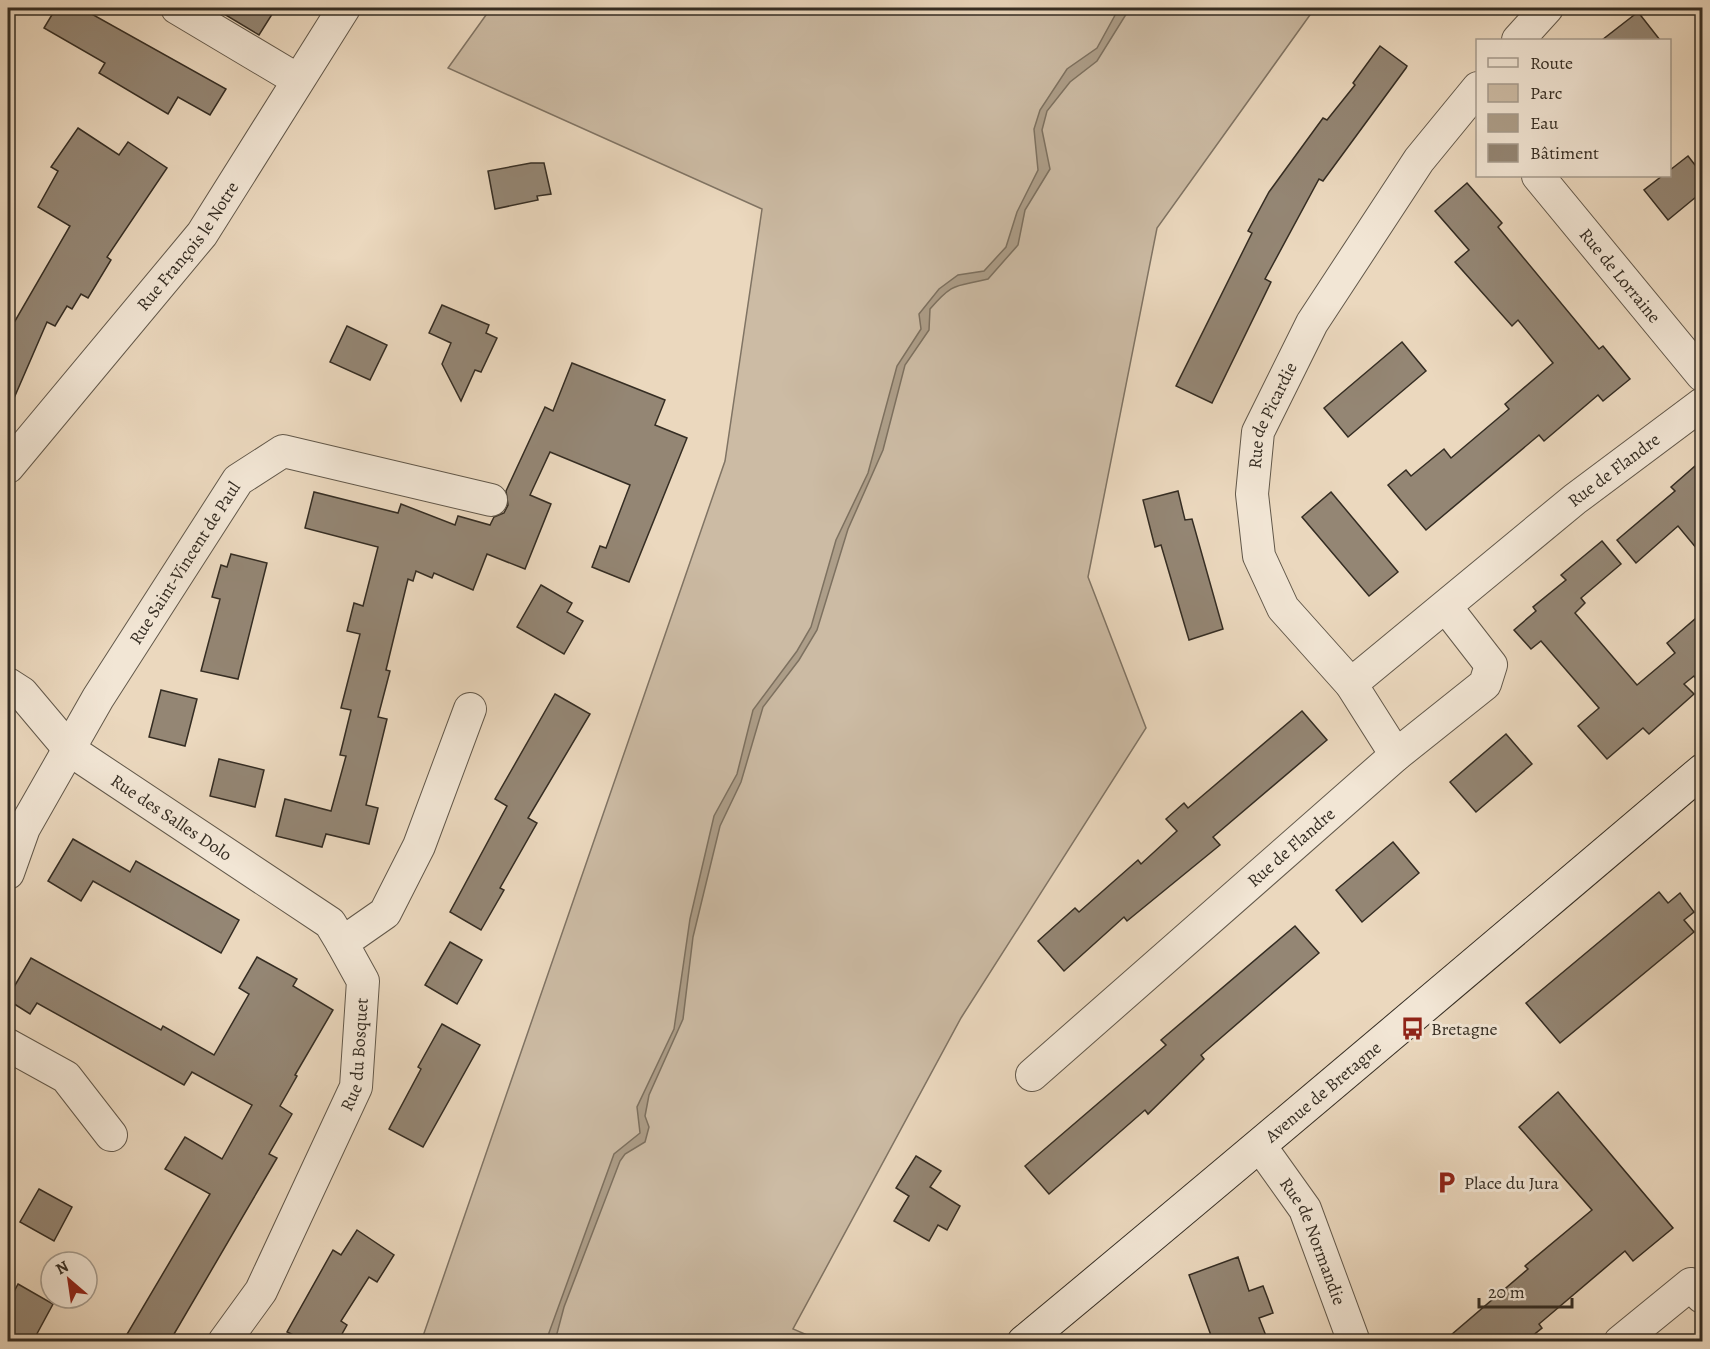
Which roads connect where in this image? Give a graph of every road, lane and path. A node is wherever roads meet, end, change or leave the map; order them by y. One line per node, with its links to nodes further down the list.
1 (177, 8): 5 (street)
2 (344, 8): 5 (street, Rue François le Notre)
3 (1547, 8): 4 (street)
4 (1519, 39)
5 (298, 80): 10 (street, Rue François le Notre)
6 (1476, 96): 14 (street, Rue de Picardie)
7 (1539, 177): 8 (street, Rue de Lorraine)
8 (1702, 375)
9 (1702, 404): 12 (street, Rue de Flandre)
10 (8, 467)
11 (491, 500): 16 (street, Rue Saint-Vincent de Paul)
12 (1446, 607): 14 (street, Rue de Flandre); 17 (street, Rue de Flandre)
13 (8, 684): 16 (street, Rue des Salles Dolo)
14 (1351, 684): 17 (street, Rue de Picardie)
15 (470, 709): 20 (street)
16 (70, 750): 19 (street, Rue Saint-Vincent de Paul); 20 (street, Rue des Salles Dolo)
17 (1396, 755): 22 (street, Rue de Flandre)
18 (1702, 771): 24 (street, Avenue de Bretagne)
19 (8, 873)
20 (342, 943): 26 (street, Rue du Bosquet)
21 (8, 1046): 23 (street)
22 (1032, 1076)
23 (111, 1135)
24 (1260, 1146): 27 (street, Avenue de Bretagne); 28 (street, Rue de Normandie)
25 (1699, 1286): 29 (street)
26 (224, 1341)
27 (1024, 1341)
28 (1354, 1341)
29 (1620, 1341)

